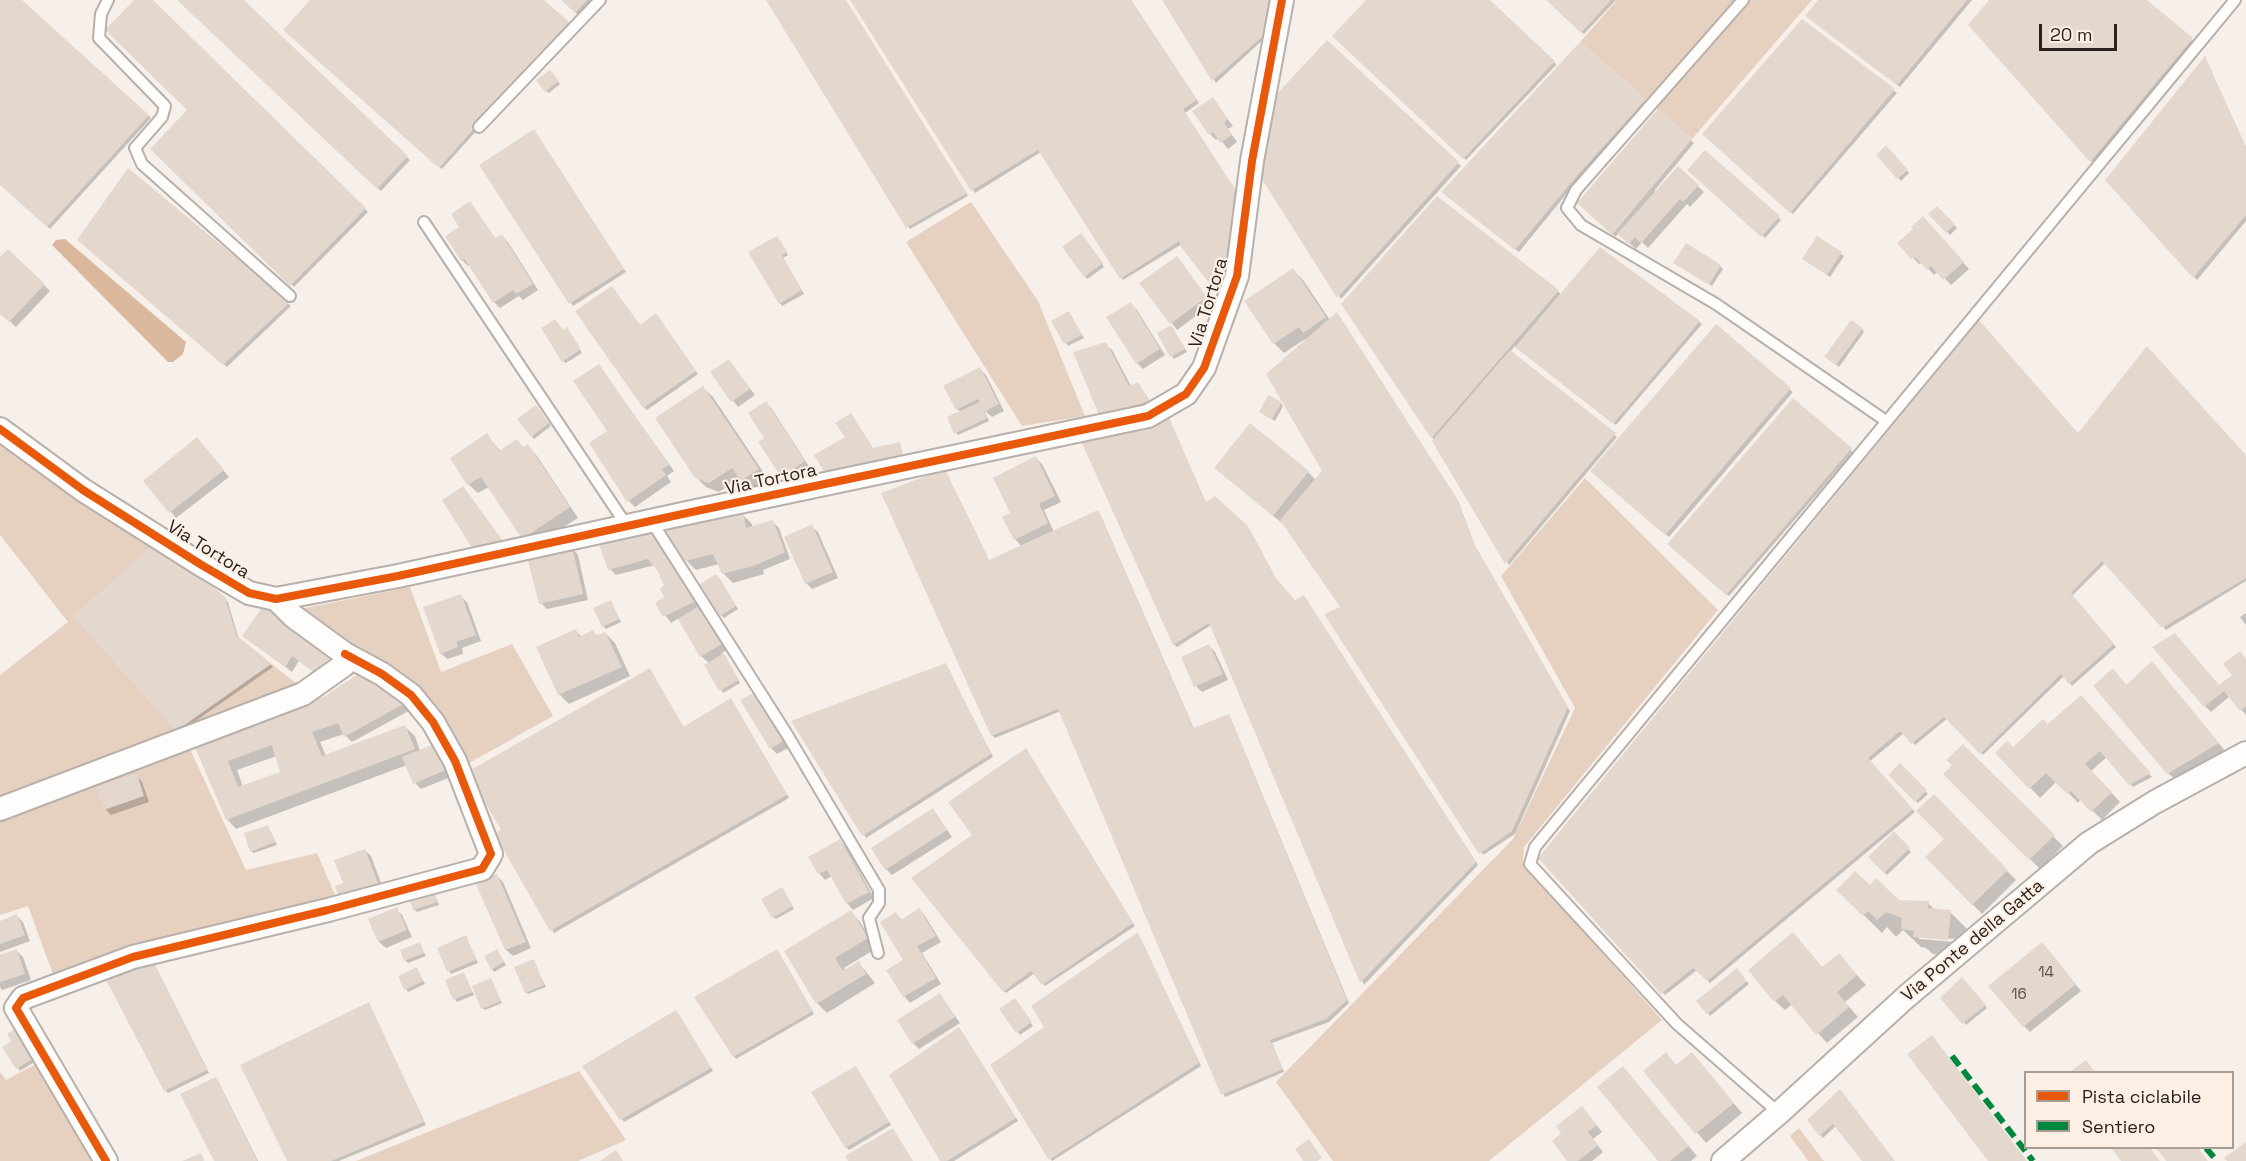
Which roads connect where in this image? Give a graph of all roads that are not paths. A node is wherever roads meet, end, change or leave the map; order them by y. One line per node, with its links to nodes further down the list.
1 (108, 0): 8 (lane)
2 (600, 0): 6 (lane)
3 (1282, 0): 11 (street, Via Tortora)
4 (1743, 0): 9 (lane)
5 (2235, 0): 9 (lane)
6 (479, 127)
7 (424, 222): 12 (lane)
8 (290, 296)
9 (1886, 421): 18 (lane)
10 (0, 429): 13 (street, Via Tortora)
11 (652, 522): 12 (street, Via Tortora); 17 (lane)
12 (627, 526): 13 (street, Via Tortora)
13 (276, 599): 14 (street)
14 (345, 654): 16 (street); 19 (street)
15 (2246, 753): 18 (street, Via Ponte della Gatta)
16 (0, 809)
17 (878, 953)
18 (1779, 1113): 20 (street, Via Ponte della Gatta)
19 (106, 1161)
20 (1724, 1161)

